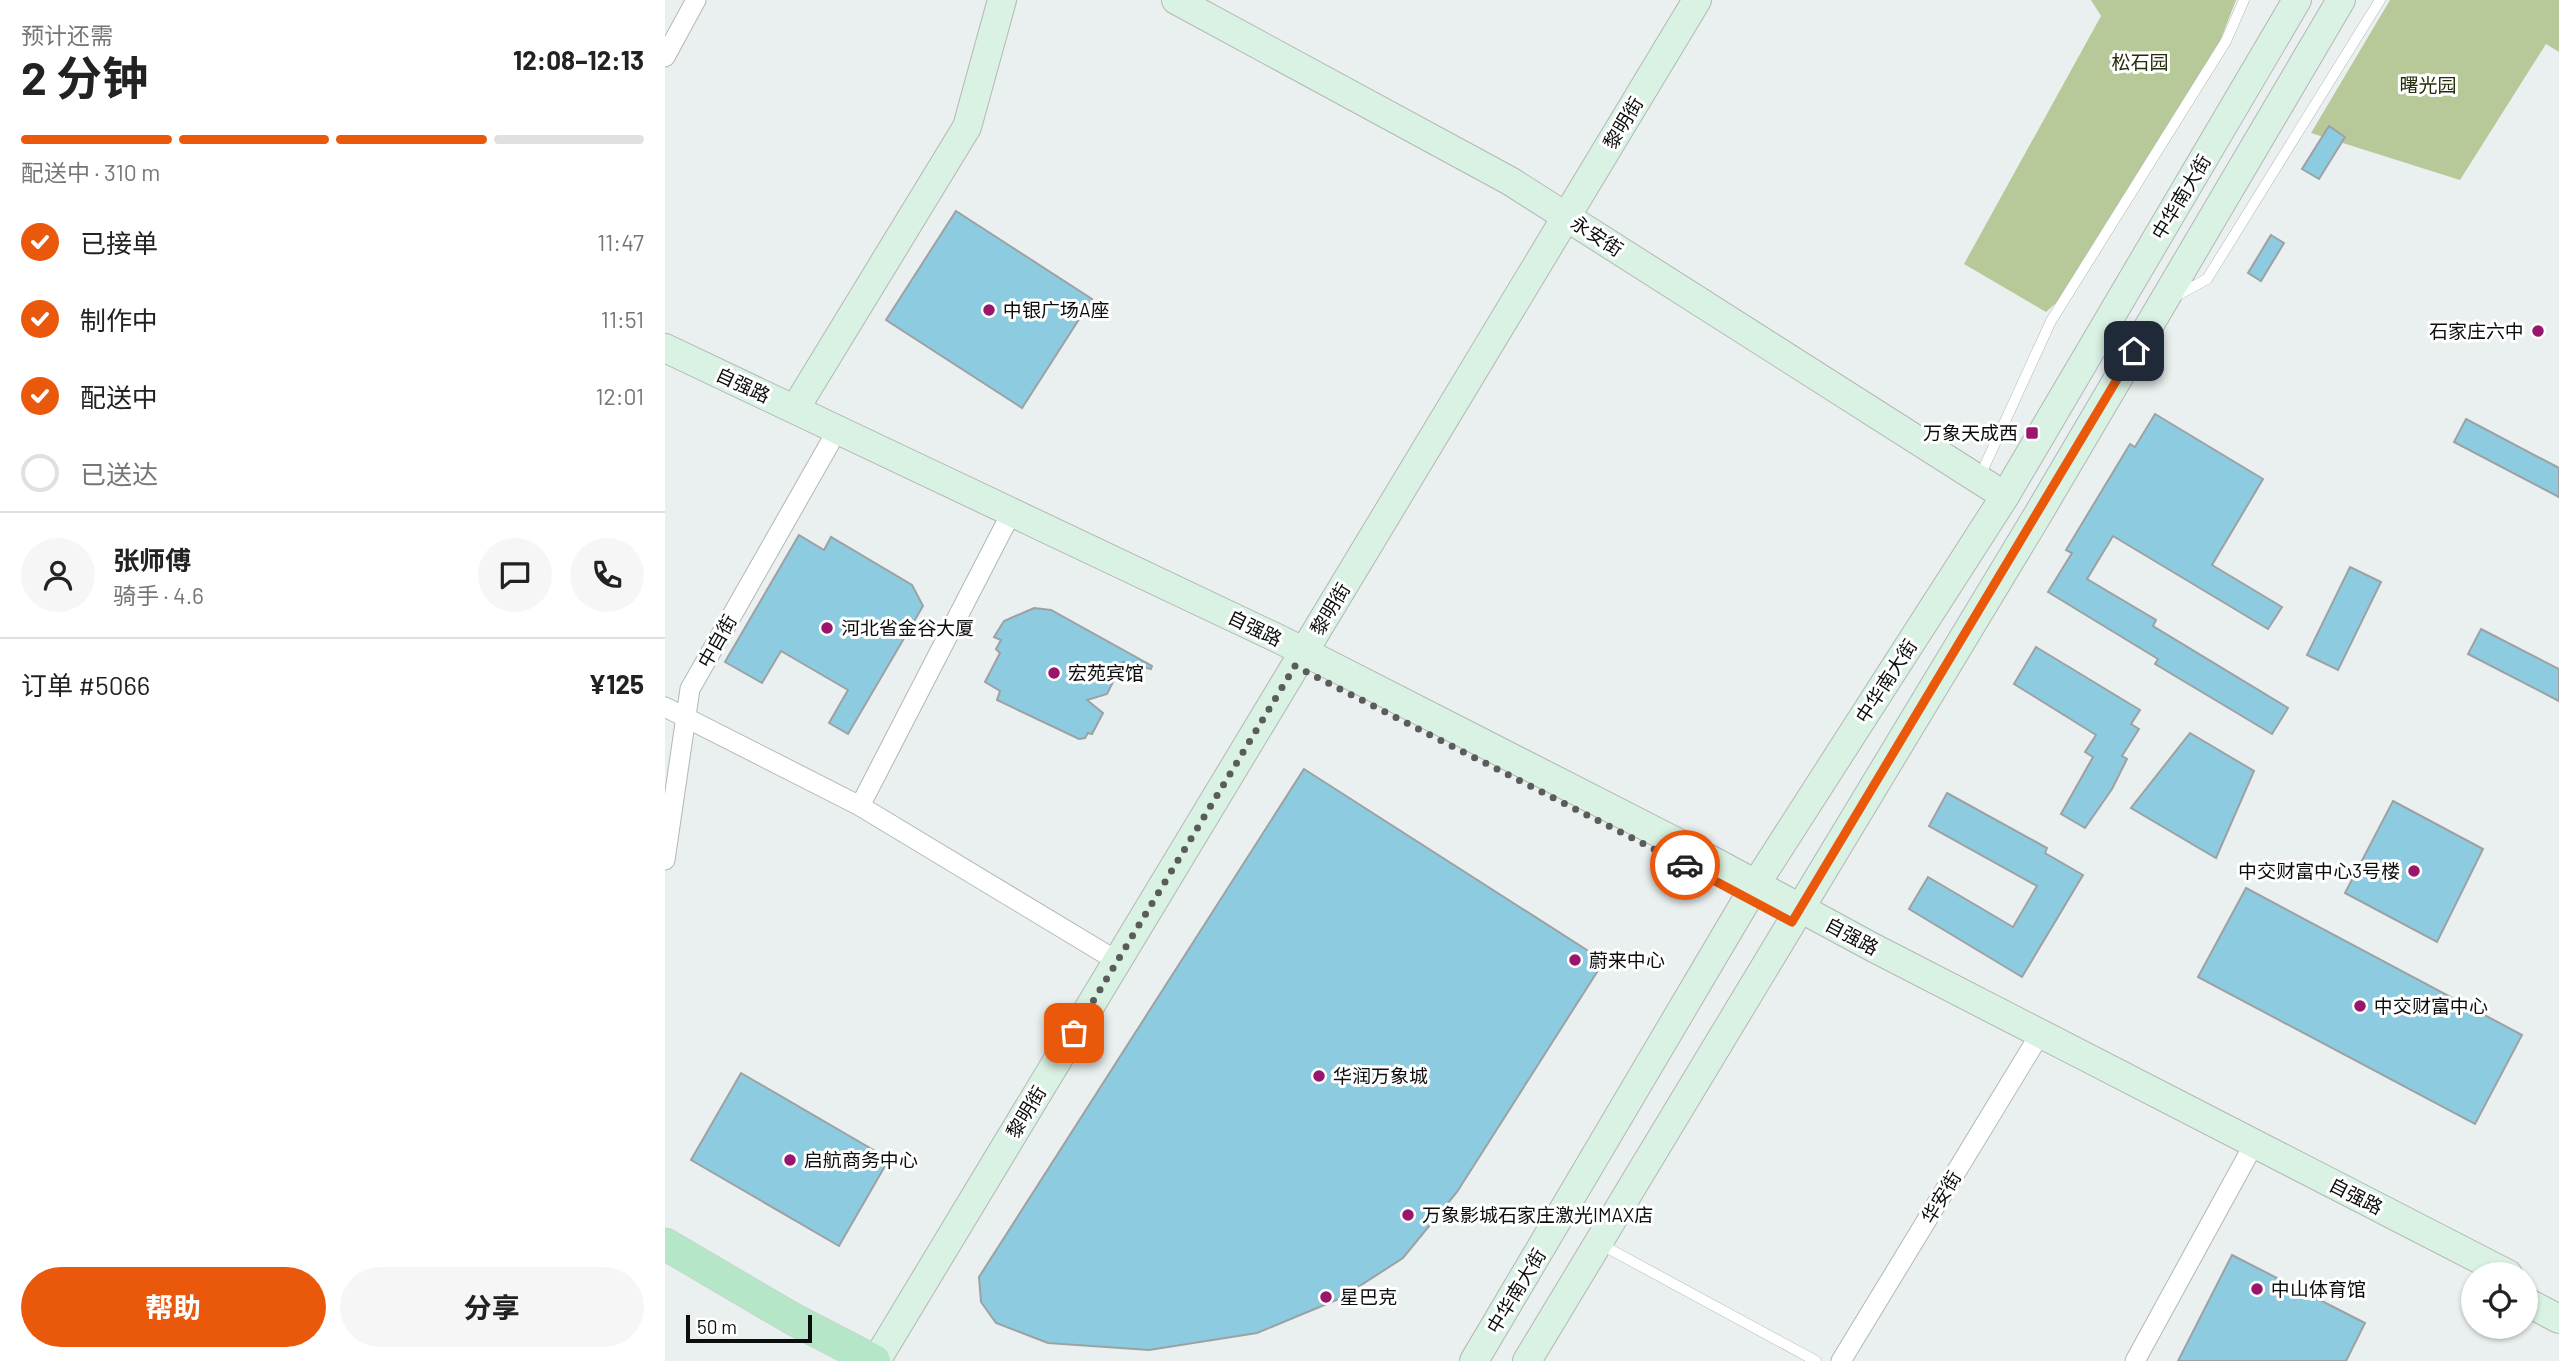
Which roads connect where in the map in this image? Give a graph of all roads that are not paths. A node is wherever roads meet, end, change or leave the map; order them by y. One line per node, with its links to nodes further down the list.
1 (696, 0): 9 (street)
2 (1002, 0): 14 (main road)
3 (1176, 0): 10 (main road, 永安街)
4 (1697, 0): 10 (main road, 黎明街)
5 (2244, 0): 16 (lane)
6 (2297, 0): 17 (main road, 中华南大街)
7 (2341, 0): 11 (main road, 中华南大街)
8 (2380, 0): 11 (lane)
9 (665, 57)
10 (1566, 216): 16 (main road, 永安街); 19 (main road, 黎明街)
11 (2162, 304): 25 (main road, 中华南大街)
12 (665, 348): 14 (main road, 自强路)
13 (665, 366): 15 (main road, 自强路)
14 (796, 409): 19 (main road, 自强路)
15 (830, 443): 18 (main road, 自强路); 21 (street, 中自街)
16 (1979, 479): 17 (main road, 永安街)
17 (2005, 496): 24 (main road, 中华南大街)
18 (1005, 525): 19 (main road, 自强路); 22 (street)
19 (1299, 659): 24 (main road, 自强路); 26 (main road, 黎明街)
20 (665, 707): 21 (street)
21 (686, 719): 22 (street); 23 (street, 中自街)
22 (860, 806): 26 (street)
23 (665, 860)
24 (1752, 891): 25 (main road, 自强路); 40 (main road, 中华南大街)
25 (1796, 915): 27 (main road, 自强路); 29 (main road, 中华南大街)
26 (1117, 961): 39 (main road, 黎明街)
27 (2036, 1041): 28 (main road, 自强路); 43 (street, 华安街)
28 (2250, 1151): 31 (main road, 自强路); 33 (main road, 自强路); 44 (street)
29 (1598, 1243): 41 (main road, 中华南大街); 42 (lane)
30 (665, 1244): 39 (main road)
31 (2483, 1262)
32 (665, 1266): 38 (main road)
33 (2461, 1267)
34 (2538, 1290): 35 (main road)
35 (2559, 1300)
36 (2538, 1308): 37 (main road)
37 (2559, 1319)
38 (834, 1361)
39 (875, 1361)
40 (1474, 1361)
41 (1527, 1361)
42 (1816, 1361)
43 (1841, 1361)
44 (2135, 1361)

